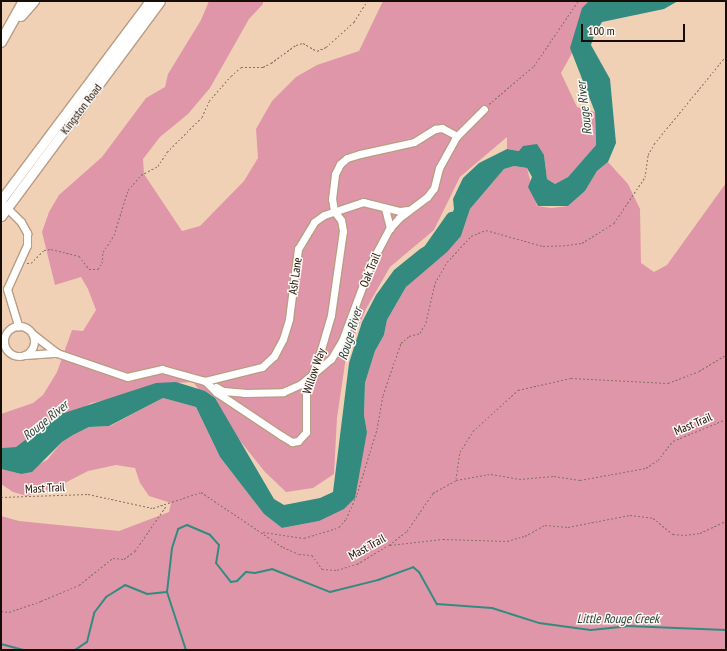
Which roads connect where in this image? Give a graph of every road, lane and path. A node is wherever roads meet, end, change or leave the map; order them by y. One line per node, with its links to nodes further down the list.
1 (24, 1): 7 (highway)
2 (34, 1): 7 (highway)
3 (150, 1): 12 (main road, Kingston Road)
4 (160, 1): 12 (main road, Kingston Road)
5 (367, 1): 18 (path)
6 (578, 1): 10 (path)
7 (9, 30): 8 (highway)
8 (1, 42)
9 (726, 56): 31 (path)
10 (484, 109): 11 (lane, Oak Trail)
11 (457, 136): 14 (lane, Oak Trail); 15 (lane, Willow Way)
12 (3, 203): 16 (main road, Kingston Road); 18 (lane)
13 (386, 208): 14 (lane, Ash Lane); 15 (lane, Ash Lane); 17 (lane)
14 (408, 210): 17 (lane, Oak Trail)
15 (334, 211): 24 (lane, Willow Way); 25 (lane, Ash Lane)
16 (1, 216)
17 (390, 228): 24 (lane, Oak Trail)
18 (20, 262): 19 (lane)
19 (18, 326): 20 (lane); 22 (lane)
20 (32, 334): 21 (lane, Willow Way); 22 (lane)
21 (57, 353): 22 (lane, Willow Way); 25 (lane, Willow Way)
22 (24, 355)
23 (726, 355): 27 (path)
24 (311, 376): 25 (lane, Oak Trail); 25 (lane, Willow Way)
25 (205, 381)
26 (726, 419): 27 (path, Mast Trail)
27 (456, 480): 32 (path, Mast Trail)
28 (1, 497): 29 (path, Mast Trail)
29 (166, 506): 31 (path, Mast Trail); 33 (path)
30 (726, 521): 32 (path)
31 (262, 532): 32 (path, Mast Trail)
32 (389, 545)
33 (1, 611)

